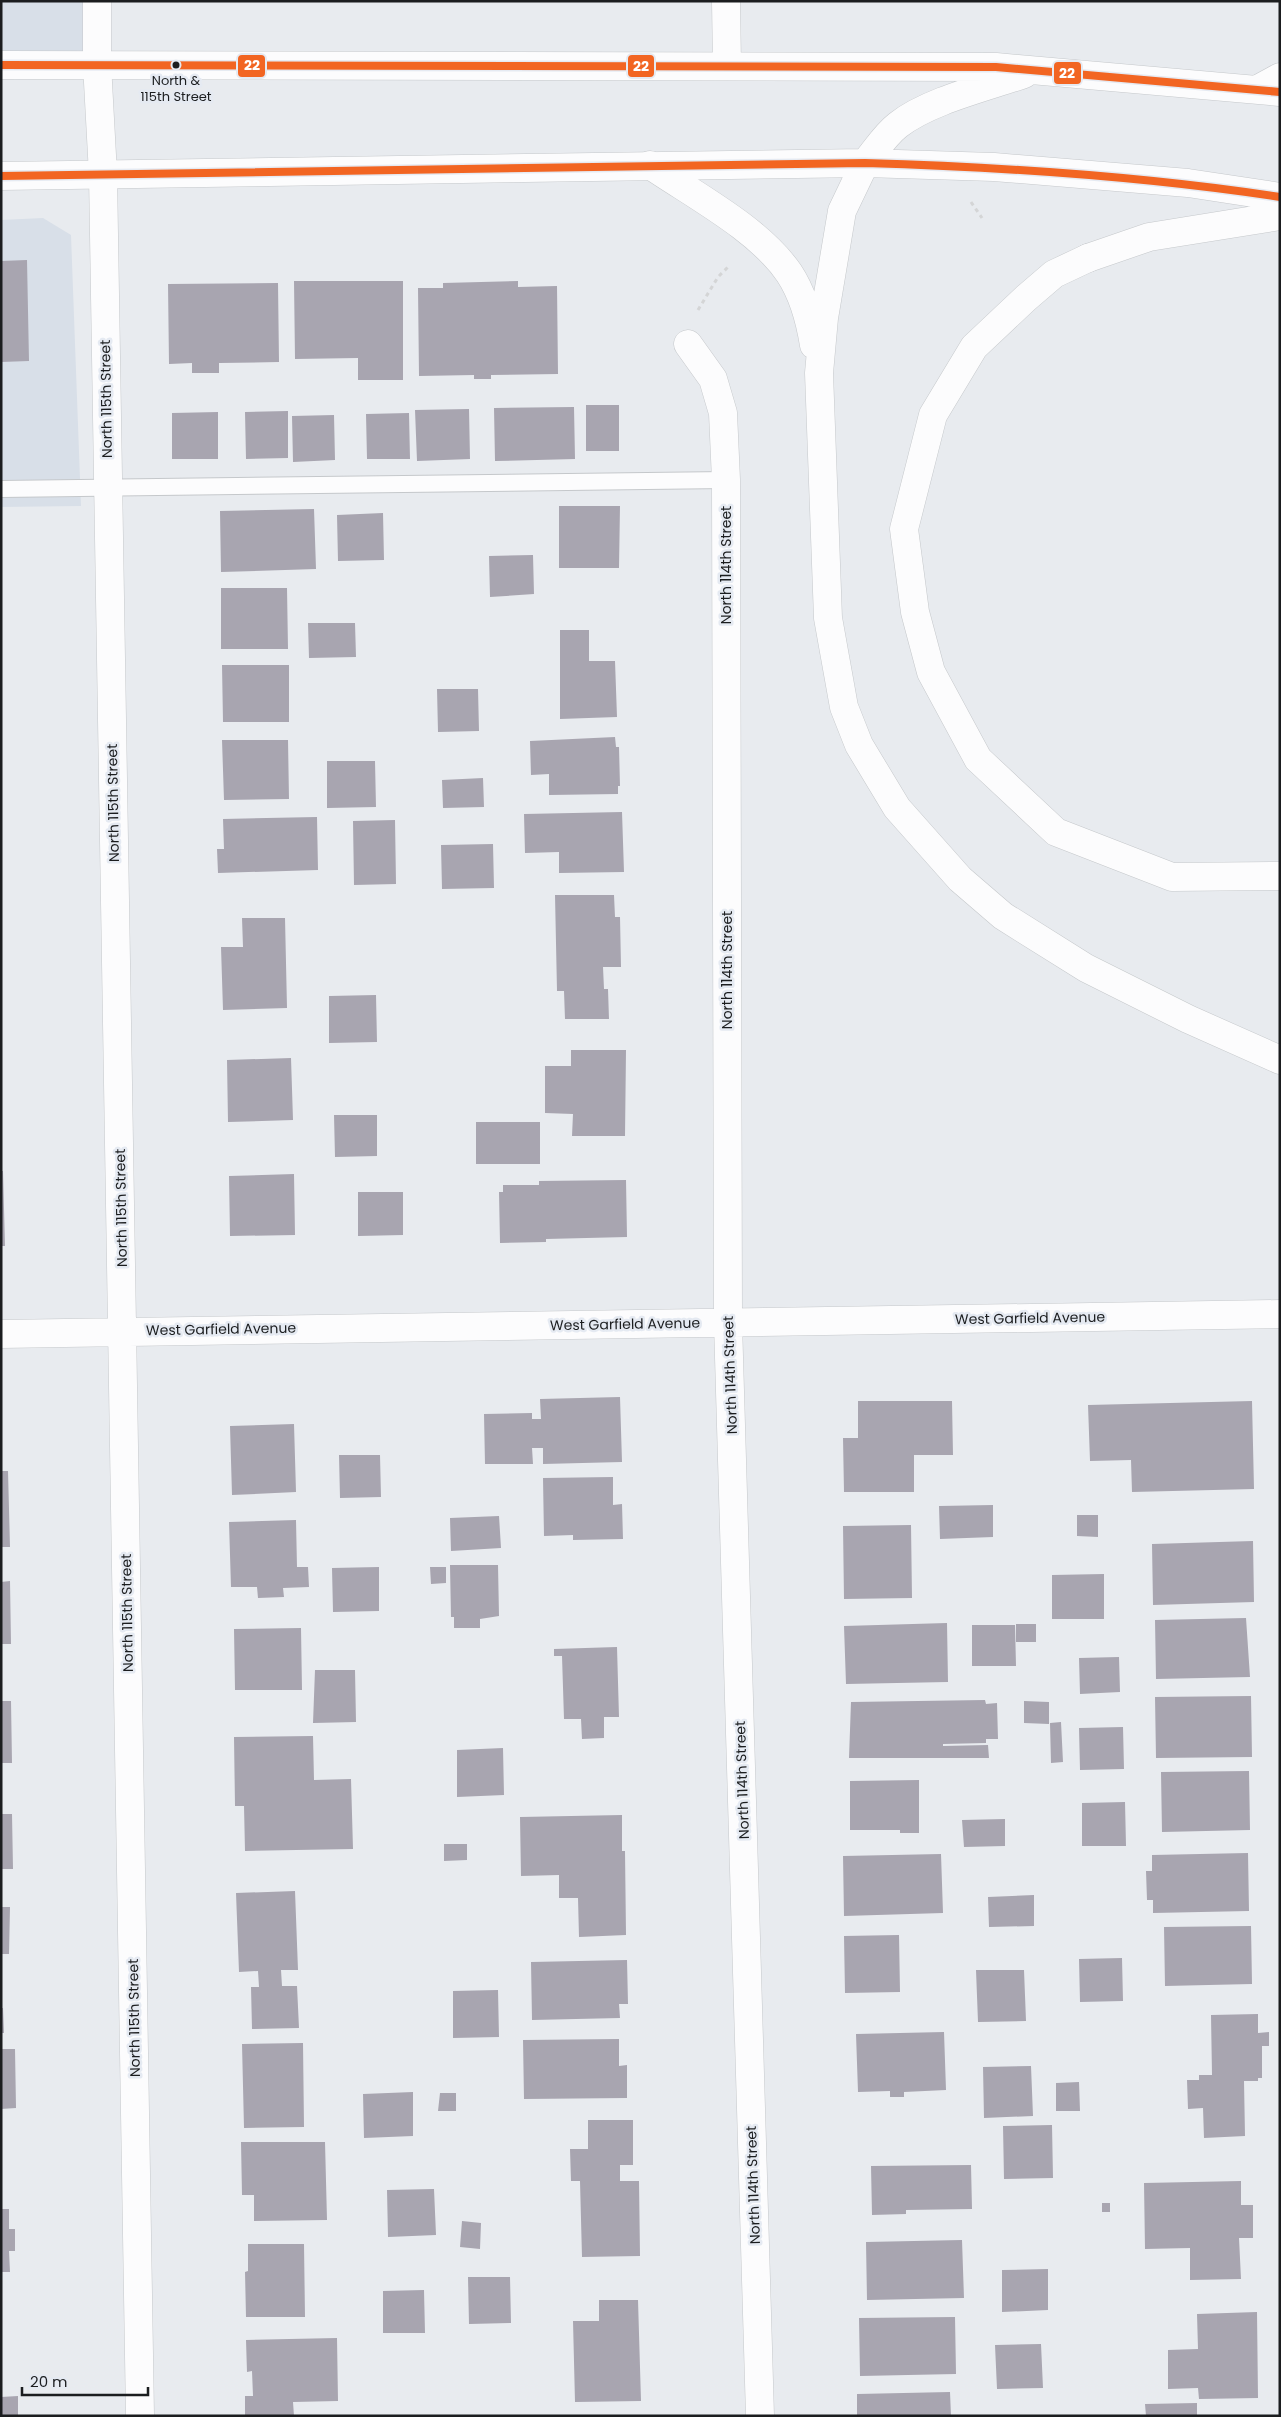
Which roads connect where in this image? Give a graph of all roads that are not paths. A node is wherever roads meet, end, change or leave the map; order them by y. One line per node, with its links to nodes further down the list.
1 (97, 1): 3 (main road, North 115th Street)
2 (726, 1): 5 (main road)
3 (97, 64): 4 (main road); 5 (main road); 10 (main road, North 115th Street)
4 (1, 65)
5 (727, 66): 6 (main road)
6 (1032, 70): 7 (main road); 8 (main road)
7 (1272, 86)
8 (865, 163): 9 (main road); 12 (main road); 15 (main road)
9 (650, 165): 10 (main road); 15 (main road)
10 (103, 174): 11 (main road); 17 (main road, North 115th Street)
11 (1, 176)
12 (1280, 197)
13 (1280, 216): 19 (main road)
14 (688, 344): 16 (main road, North 114th Street)
15 (819, 372): 20 (main road)
16 (726, 480): 17 (lane); 22 (main road, North 114th Street)
17 (108, 488): 18 (lane); 23 (main road, North 115th Street)
18 (1, 489)
19 (1280, 876)
20 (1280, 1060)
21 (1280, 1314): 22 (main road, West Garfield Avenue)
22 (728, 1323): 23 (main road, West Garfield Avenue); 26 (main road, North 114th Street)
23 (123, 1330): 24 (main road, West Garfield Avenue); 25 (main road, North 115th Street)
24 (1, 1334)
25 (140, 2416)
26 (760, 2416)

